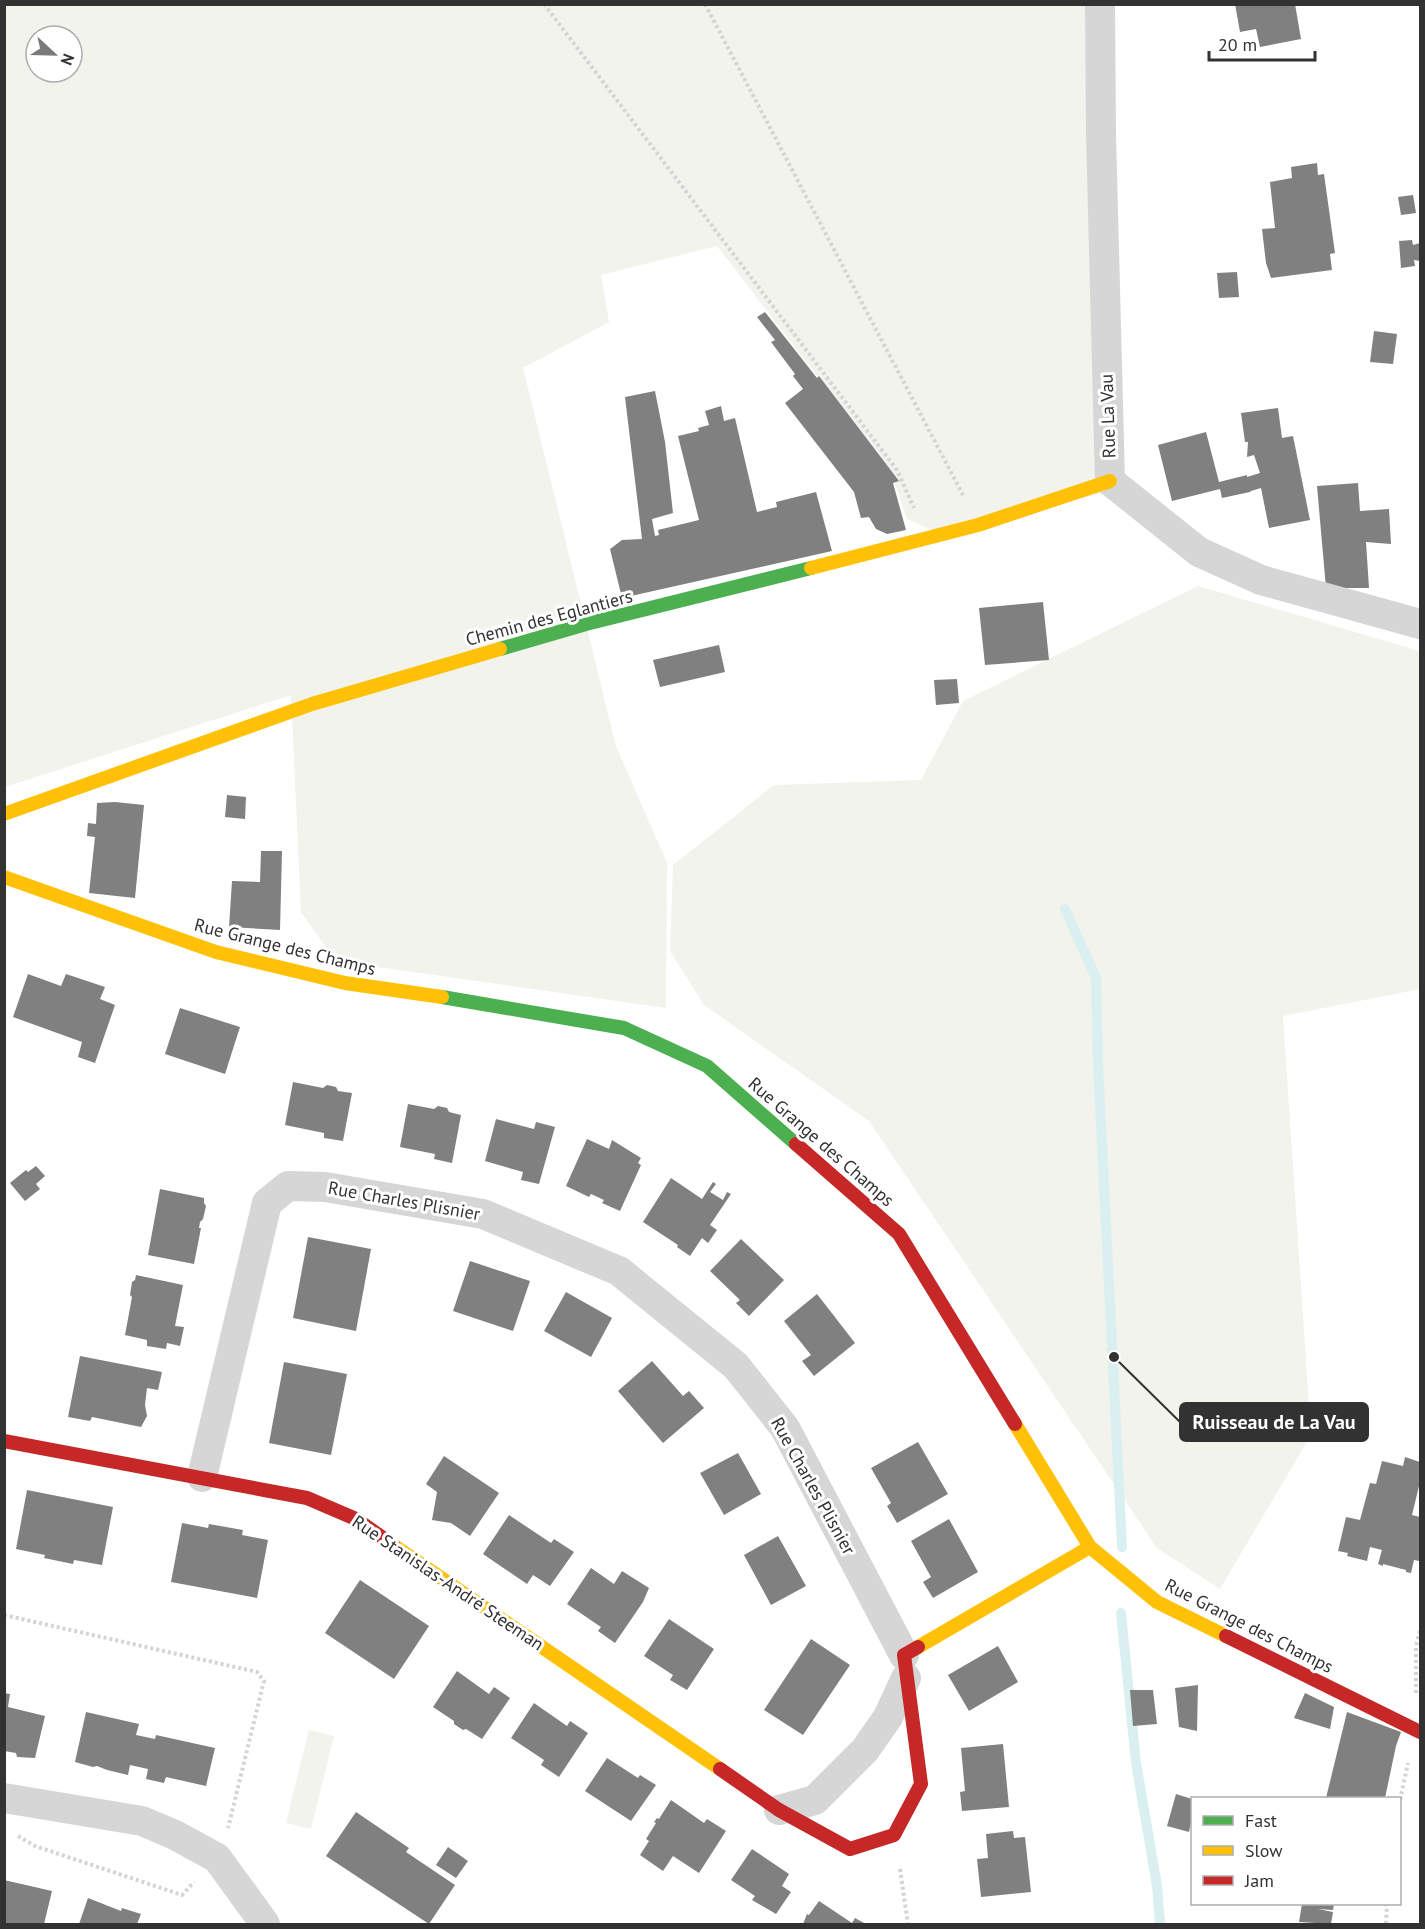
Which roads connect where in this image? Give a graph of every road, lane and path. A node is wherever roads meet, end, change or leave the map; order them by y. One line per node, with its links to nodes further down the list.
1 (544, 4): 6 (path)
2 (705, 4): 5 (path)
3 (1100, 4): 4 (street, Rue La Vau)
4 (1110, 481): 5 (street, Chemin des Eglantiers); 7 (street, Rue La Vau)
5 (978, 525): 6 (street, Chemin des Eglantiers)
6 (928, 539): 8 (street, Chemin des Eglantiers)
7 (1420, 624)
8 (4, 814)
9 (4, 877): 12 (street, Rue Grange des Champs)
10 (4, 1441): 11 (street, Rue Stanislas-André Steeman)
11 (202, 1477): 15 (street, Rue Charles Plisnier); 18 (street, Rue Stanislas-André Steeman)
12 (1090, 1547): 15 (street); 16 (street, Rue Grange des Champs)
13 (4, 1615): 21 (path)
14 (1420, 1631): 16 (path)
15 (905, 1666): 18 (street); 20 (street)
16 (1418, 1730)
17 (4, 1798): 21 (street)
18 (779, 1810): 20 (street, Rue Stanislas-André Steeman)
19 (15, 1834): 21 (path)
20 (894, 1835): 24 (path)
21 (217, 1858): 23 (street)
22 (1385, 1905): 25 (path)
23 (265, 1924)
24 (908, 1924)
25 (1386, 1924)

